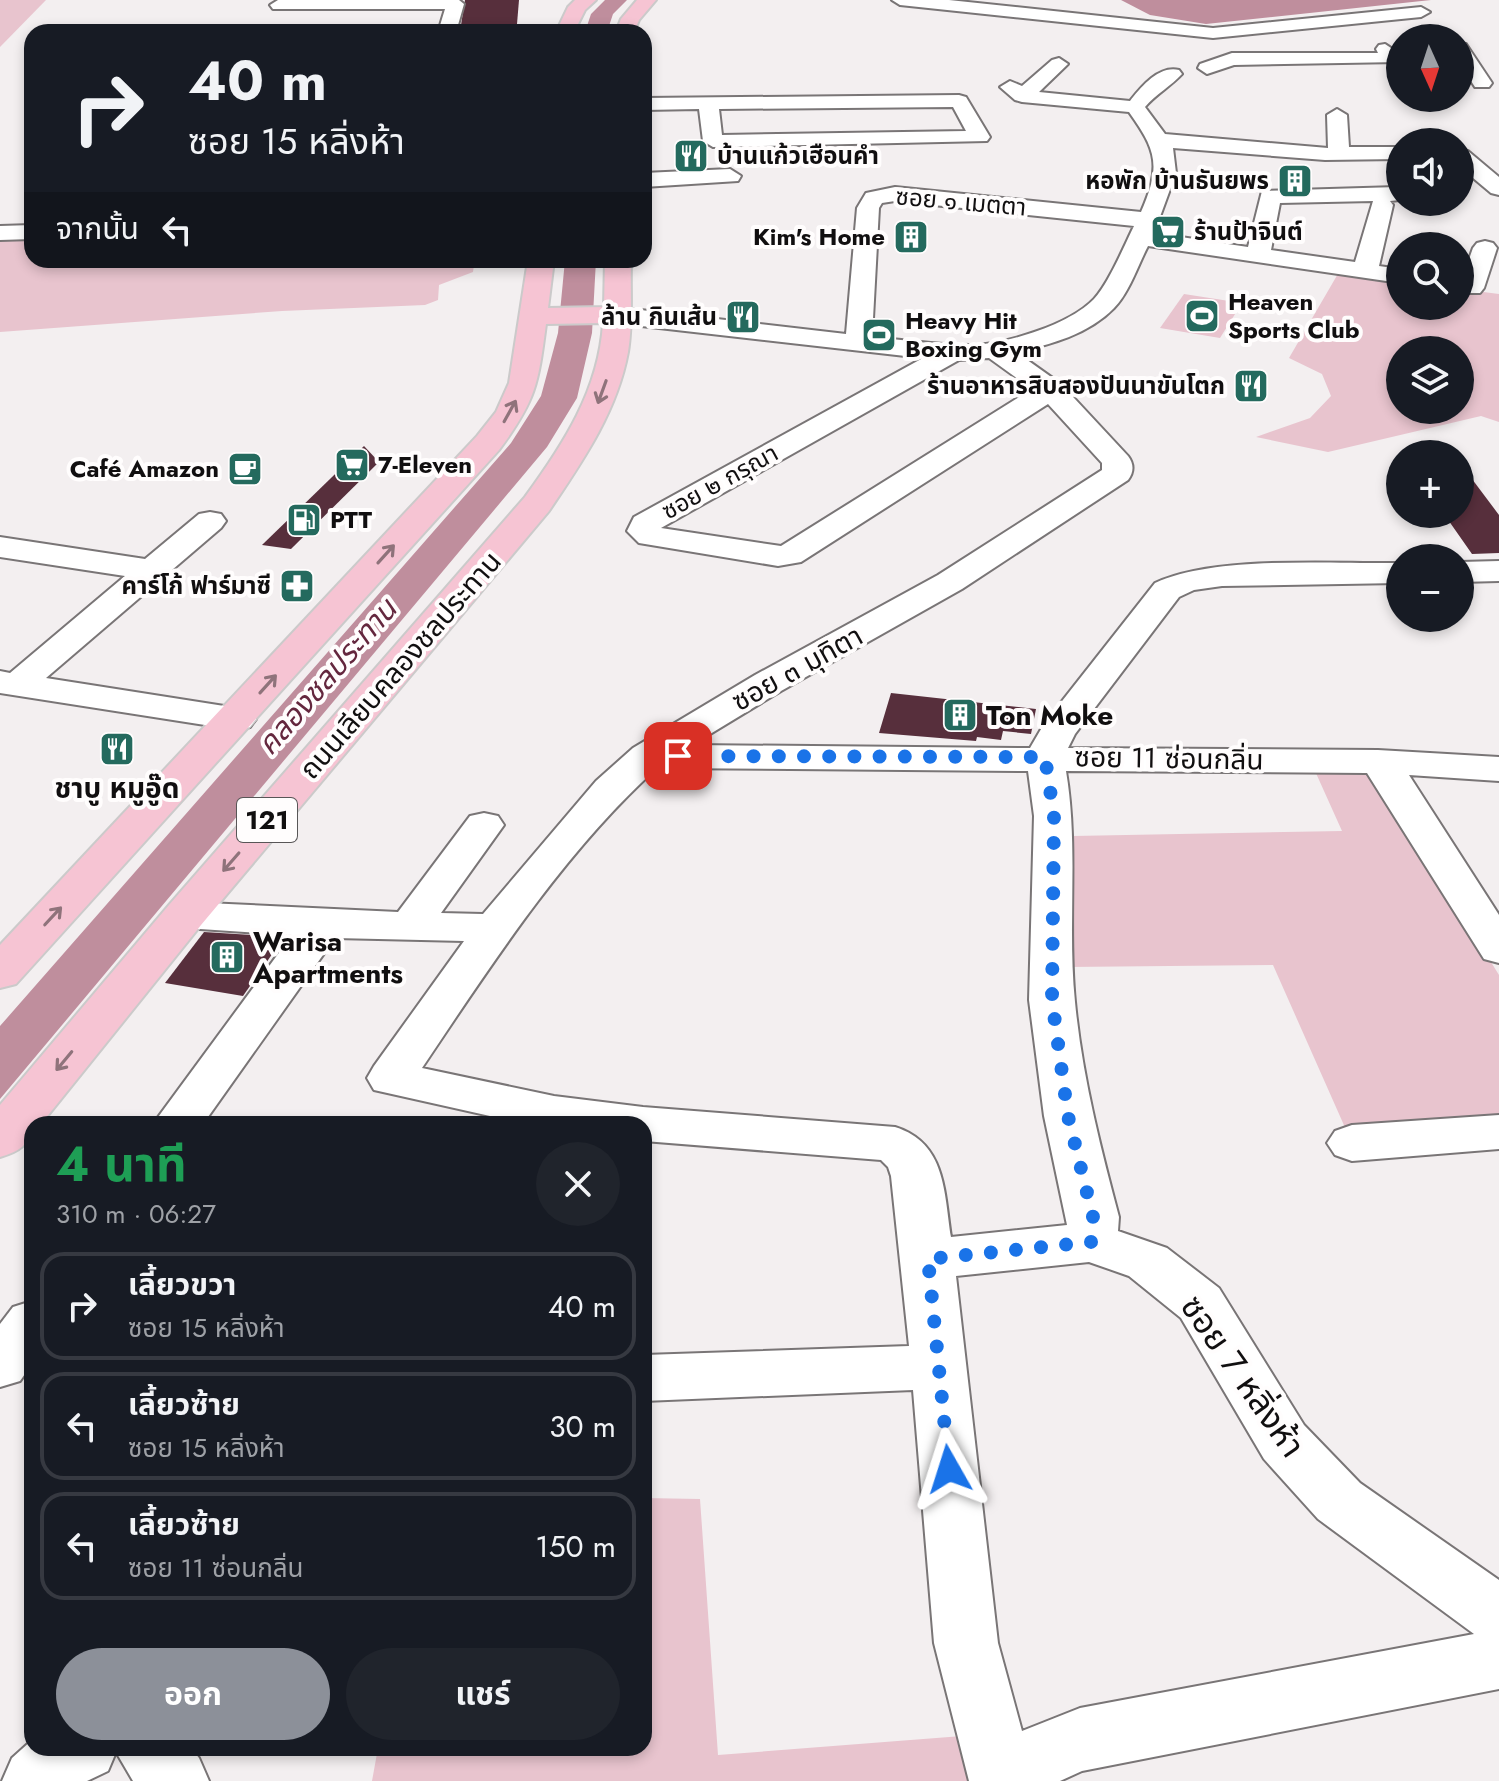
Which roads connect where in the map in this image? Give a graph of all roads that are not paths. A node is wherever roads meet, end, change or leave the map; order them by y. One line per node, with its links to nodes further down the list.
1 (587, 0): 7 (main road)
2 (647, 0): 8 (main road)
3 (900, 0): 5 (street)
4 (278, 8): 6 (street)
5 (1419, 16)
6 (449, 24)
7 (569, 24)
8 (629, 24)
9 (1479, 38): 10 (street)
10 (1474, 40)
11 (1385, 49): 12 (street)
12 (1331, 61): 14 (street); 17 (street)
13 (1059, 64): 21 (street)
14 (1207, 68)
15 (1474, 70): 18 (street)
16 (1172, 74): 21 (street)
17 (1346, 78)
18 (1486, 92)
19 (652, 104): 20 (street)
20 (708, 105): 20 (street)
21 (1135, 107): 23 (street)
22 (1337, 115): 25 (street)
23 (1156, 140): 25 (street); 28 (street)
24 (1386, 153): 25 (street)
25 (1339, 154)
26 (730, 176): 27 (street)
27 (652, 180)
28 (1143, 229): 32 (street); 42 (street, ซอย ๑ เมตตา); 43 (street)
29 (24, 232): 30 (street)
30 (1, 233)
31 (1485, 248): 36 (street)
32 (1258, 255): 35 (street); 35 (street)
33 (542, 268): 41 (main road)
34 (617, 268): 40 (main road, ถนนเลียบคลองชลประทาน / 121)
35 (1365, 271): 37 (street)
36 (1474, 271)
37 (1386, 274)
38 (1474, 288): 39 (street)
39 (1499, 291)
40 (608, 315): 41 (main road); 42 (street); 59 (main road, ถนนเลียบคลองชลประทาน / 121, one-way to 59)
41 (545, 316): 53 (main road, one-way to 41)
42 (858, 343): 44 (street)
43 (996, 350): 44 (street); 45 (street, ซอย ๓ มุทิตา)
44 (952, 353): 45 (street, ซอย ๒ กรุณา)
45 (1051, 390): 54 (street, ซอย ๓ มุทิตา)
46 (210, 521): 48 (street)
47 (0, 547): 48 (street)
48 (151, 570): 52 (street)
49 (1499, 571): 50 (street)
50 (1474, 572)
51 (1386, 573): 55 (street)
52 (8, 684): 53 (street)
53 (237, 719): 64 (main road, one-way to 53)
54 (647, 756): 55 (street, ซอย 11 ซ่อนกลิ่น); 62 (street, ซอย ๓ มุทิตา)
55 (1045, 757): 56 (street, ซอย 11 ซ่อนกลิ่น); 71 (street)
56 (1378, 762): 57 (street, ซอย 11 ซ่อนกลิ่น); 63 (street)
57 (1499, 769)
58 (484, 825): 61 (street)
59 (185, 915): 60 (street); 69 (main road, ถนนเลียบคลองชลประทาน / 121, one-way to 69)
60 (323, 924): 61 (street); 65 (street)
61 (410, 926): 62 (street)
62 (495, 928): 66 (street, ซอย ๓ มุทิตา)
63 (1499, 949)
64 (0, 973)
65 (183, 1116)
66 (578, 1116)
67 (652, 1125): 72 (street, ซอย ๓ มุทิตา)
68 (1499, 1132): 70 (street)
69 (0, 1139)
70 (1352, 1143)
71 (1091, 1242): 72 (street); 77 (street, ซอย 7 หลิ่งห้า)
72 (928, 1259): 75 (street)
73 (24, 1333): 74 (street)
74 (0, 1365)
75 (939, 1367): 76 (street); 81 (street)
76 (652, 1378)
77 (1499, 1616)
78 (1499, 1659): 81 (street)
79 (68, 1756): 82 (street)
80 (155, 1756): 83 (street)
81 (1001, 1777)
82 (36, 1781)
83 (175, 1781)

